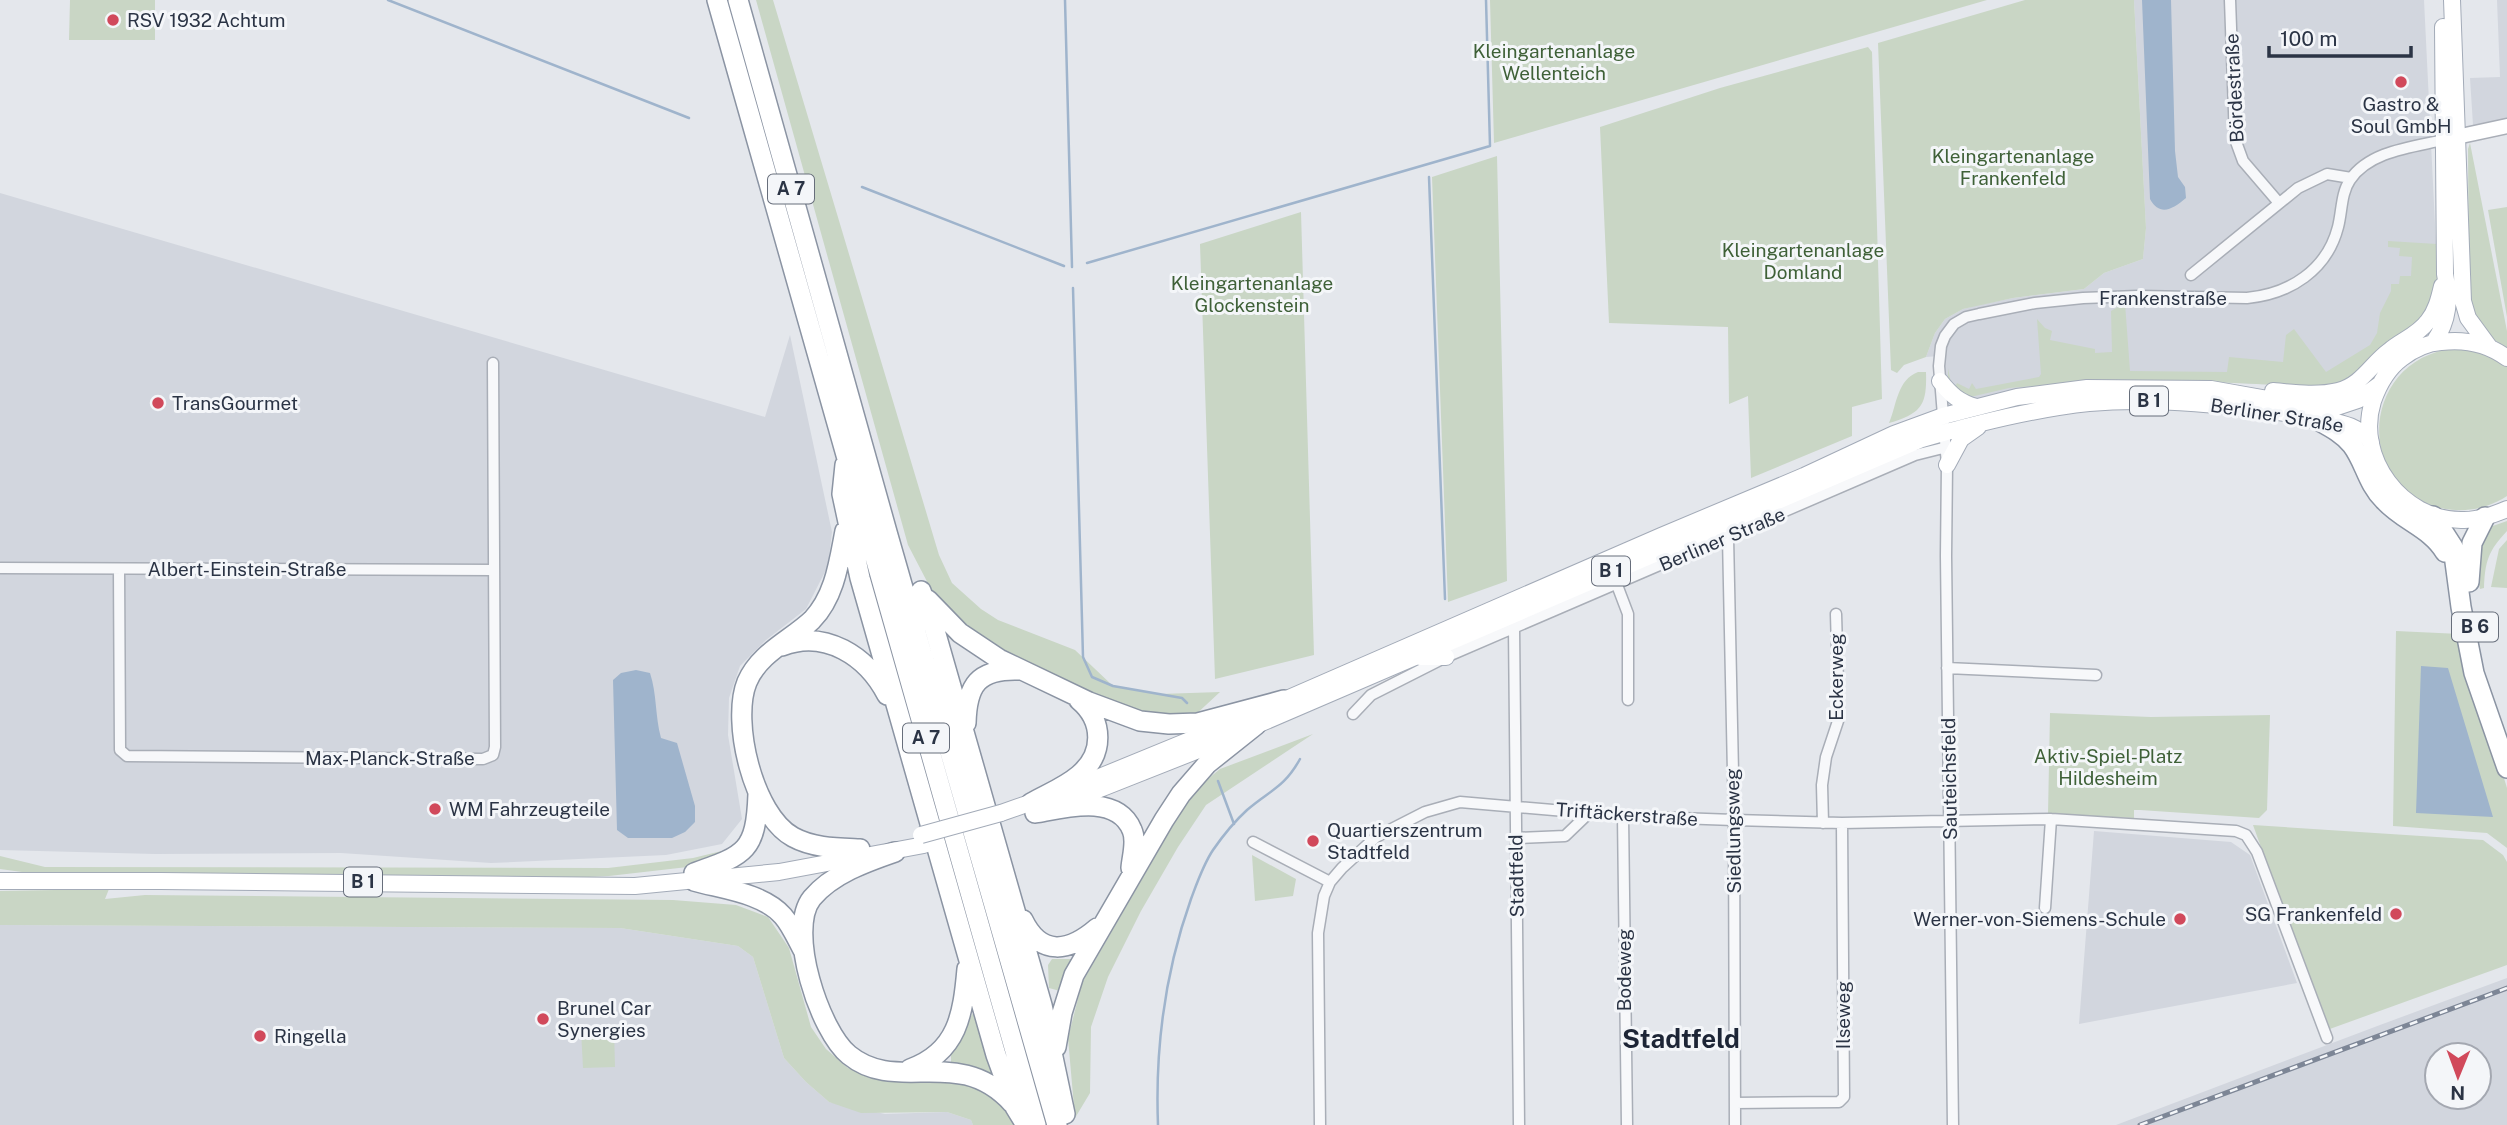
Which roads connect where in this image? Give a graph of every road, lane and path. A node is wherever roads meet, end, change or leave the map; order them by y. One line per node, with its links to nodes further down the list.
1 (717, 0): 24 (highway, A 7)
2 (738, 0): 30 (highway, A 7)
3 (2230, 0): 9 (street, Bördestraße)
4 (2442, 0): 7 (main road)
5 (2452, 0): 7 (main road)
6 (2507, 126): 7 (street)
7 (2451, 138): 8 (street); 10 (main road); 13 (main road)
8 (2351, 178): 9 (street, Frankenstraße); 16 (street, Frankenstraße)
9 (2279, 202): 11 (street, Frankenstraße)
10 (2445, 274): 12 (main road); 18 (main road)
11 (2191, 275)
12 (2434, 342): 13 (main road); 17 (main road)
13 (2490, 348): 14 (main road)
14 (2507, 358)
15 (493, 363): 34 (street, Max-Planck-Straße)
16 (1939, 373): 19 (main road); 22 (street)
17 (2379, 385): 18 (main road, Berliner Straße / B 1); 23 (main road)
18 (2211, 389): 19 (main road, Berliner Straße / B 1)
19 (1976, 407): 22 (main road, Berliner Straße / B 1)
20 (2312, 417): 21 (main road, Berliner Straße / B 1); 23 (main road, Berliner Straße / B 1); 36 (highway)
21 (1986, 421): 22 (main road, Berliner Straße / B 1); 25 (main road)
22 (1945, 432): 25 (street, Sauteichsfeld); 31 (street, Berliner Straße); 41 (main road, B 1); 47 (main road, B 1)
23 (2371, 442): 27 (main road)
24 (846, 454): 29 (highway); 85 (highway, A 7)
25 (1947, 465): 43 (street, Sauteichsfeld)
26 (2507, 509): 28 (main road)
27 (2433, 516): 28 (main road); 36 (highway, B 6)
28 (2485, 517): 53 (highway, B 6)
29 (847, 523): 40 (highway); 50 (highway)
30 (887, 532): 37 (highway); 86 (highway, A 7)
31 (1728, 537): 35 (street, Berliner Straße); 62 (street, Siedlungsweg)
32 (0, 568): 33 (street, Albert-Einstein-Straße)
33 (119, 569): 34 (street, Albert-Einstein-Straße); 34 (street, Max-Planck-Straße)
34 (494, 570)
35 (1617, 585): 39 (street, Berliner Straße); 48 (street)
36 (2458, 590): 54 (highway, B 6)
37 (921, 591): 44 (highway); 52 (highway)
38 (1836, 614): 63 (street, Eckerweg)
39 (1514, 627): 42 (street, Berliner Straße); 56 (street, Stadtfeld)
40 (772, 652): 50 (highway); 55 (highway)
41 (1414, 657): 42 (main road); 51 (main road, B 1)
42 (1446, 657): 49 (street, Berliner Straße)
43 (1947, 668): 45 (street); 60 (street, Sauteichsfeld)
44 (1023, 670): 46 (highway); 52 (highway)
45 (2096, 676)
46 (1070, 693): 47 (highway); 57 (highway)
47 (1284, 700): 57 (main road, B 1)
48 (1628, 700)
49 (1353, 714)
50 (901, 723): 78 (highway)
51 (1256, 725): 57 (main road, B 1); 71 (highway)
52 (965, 735): 74 (highway)
53 (2507, 738)
54 (2507, 768)
55 (758, 793): 68 (highway); 70 (highway)
56 (1516, 805): 58 (street, Triftäckerstraße); 65 (street, Stadtfeld); 73 (street, Triftäckerstraße)
57 (1033, 808): 66 (main road, B 1, bridge); 71 (highway)
58 (1589, 813): 59 (street, Triftäckerstraße); 65 (street)
59 (1623, 816): 62 (street, Triftäckerstraße); 90 (street, Bodeweg)
60 (1949, 819): 61 (street, Triftäckerstraße); 64 (street, Triftäckerstraße); 92 (street, Sauteichsfeld)
61 (2051, 819): 75 (street); 79 (street, Triftäckerstraße)
62 (1734, 820): 63 (street, Triftäckerstraße); 82 (street, Siedlungsweg)
63 (1823, 822): 64 (street, Triftäckerstraße)
64 (1842, 823): 82 (street, Ilseweg)
65 (1516, 838): 89 (street, Stadtfeld)
66 (923, 840): 68 (main road, B 1); 69 (main road, B 1)
67 (1253, 842): 73 (street)
68 (860, 849): 70 (main road, B 1)
69 (895, 852): 70 (main road, B 1); 77 (highway)
70 (694, 877): 72 (main road, B 1); 77 (highway)
71 (1129, 880): 76 (highway)
72 (2, 881)
73 (1331, 882): 88 (street, Triftäckerstraße)
74 (1012, 899): 76 (highway); 80 (highway)
75 (2045, 908)
76 (1106, 920): 80 (highway)
77 (804, 952): 81 (highway)
78 (968, 958): 81 (highway); 83 (highway)
79 (2328, 1038)
80 (1055, 1058): 87 (highway)
81 (901, 1072): 83 (highway)
82 (1735, 1103): 91 (street, Siedlungsweg)
83 (1015, 1107): 84 (highway)
84 (1026, 1125)
85 (1036, 1125)
86 (1057, 1125)
87 (1066, 1125)
88 (1320, 1125)
89 (1519, 1125)
90 (1627, 1125)
91 (1735, 1125)
92 (1953, 1125)

